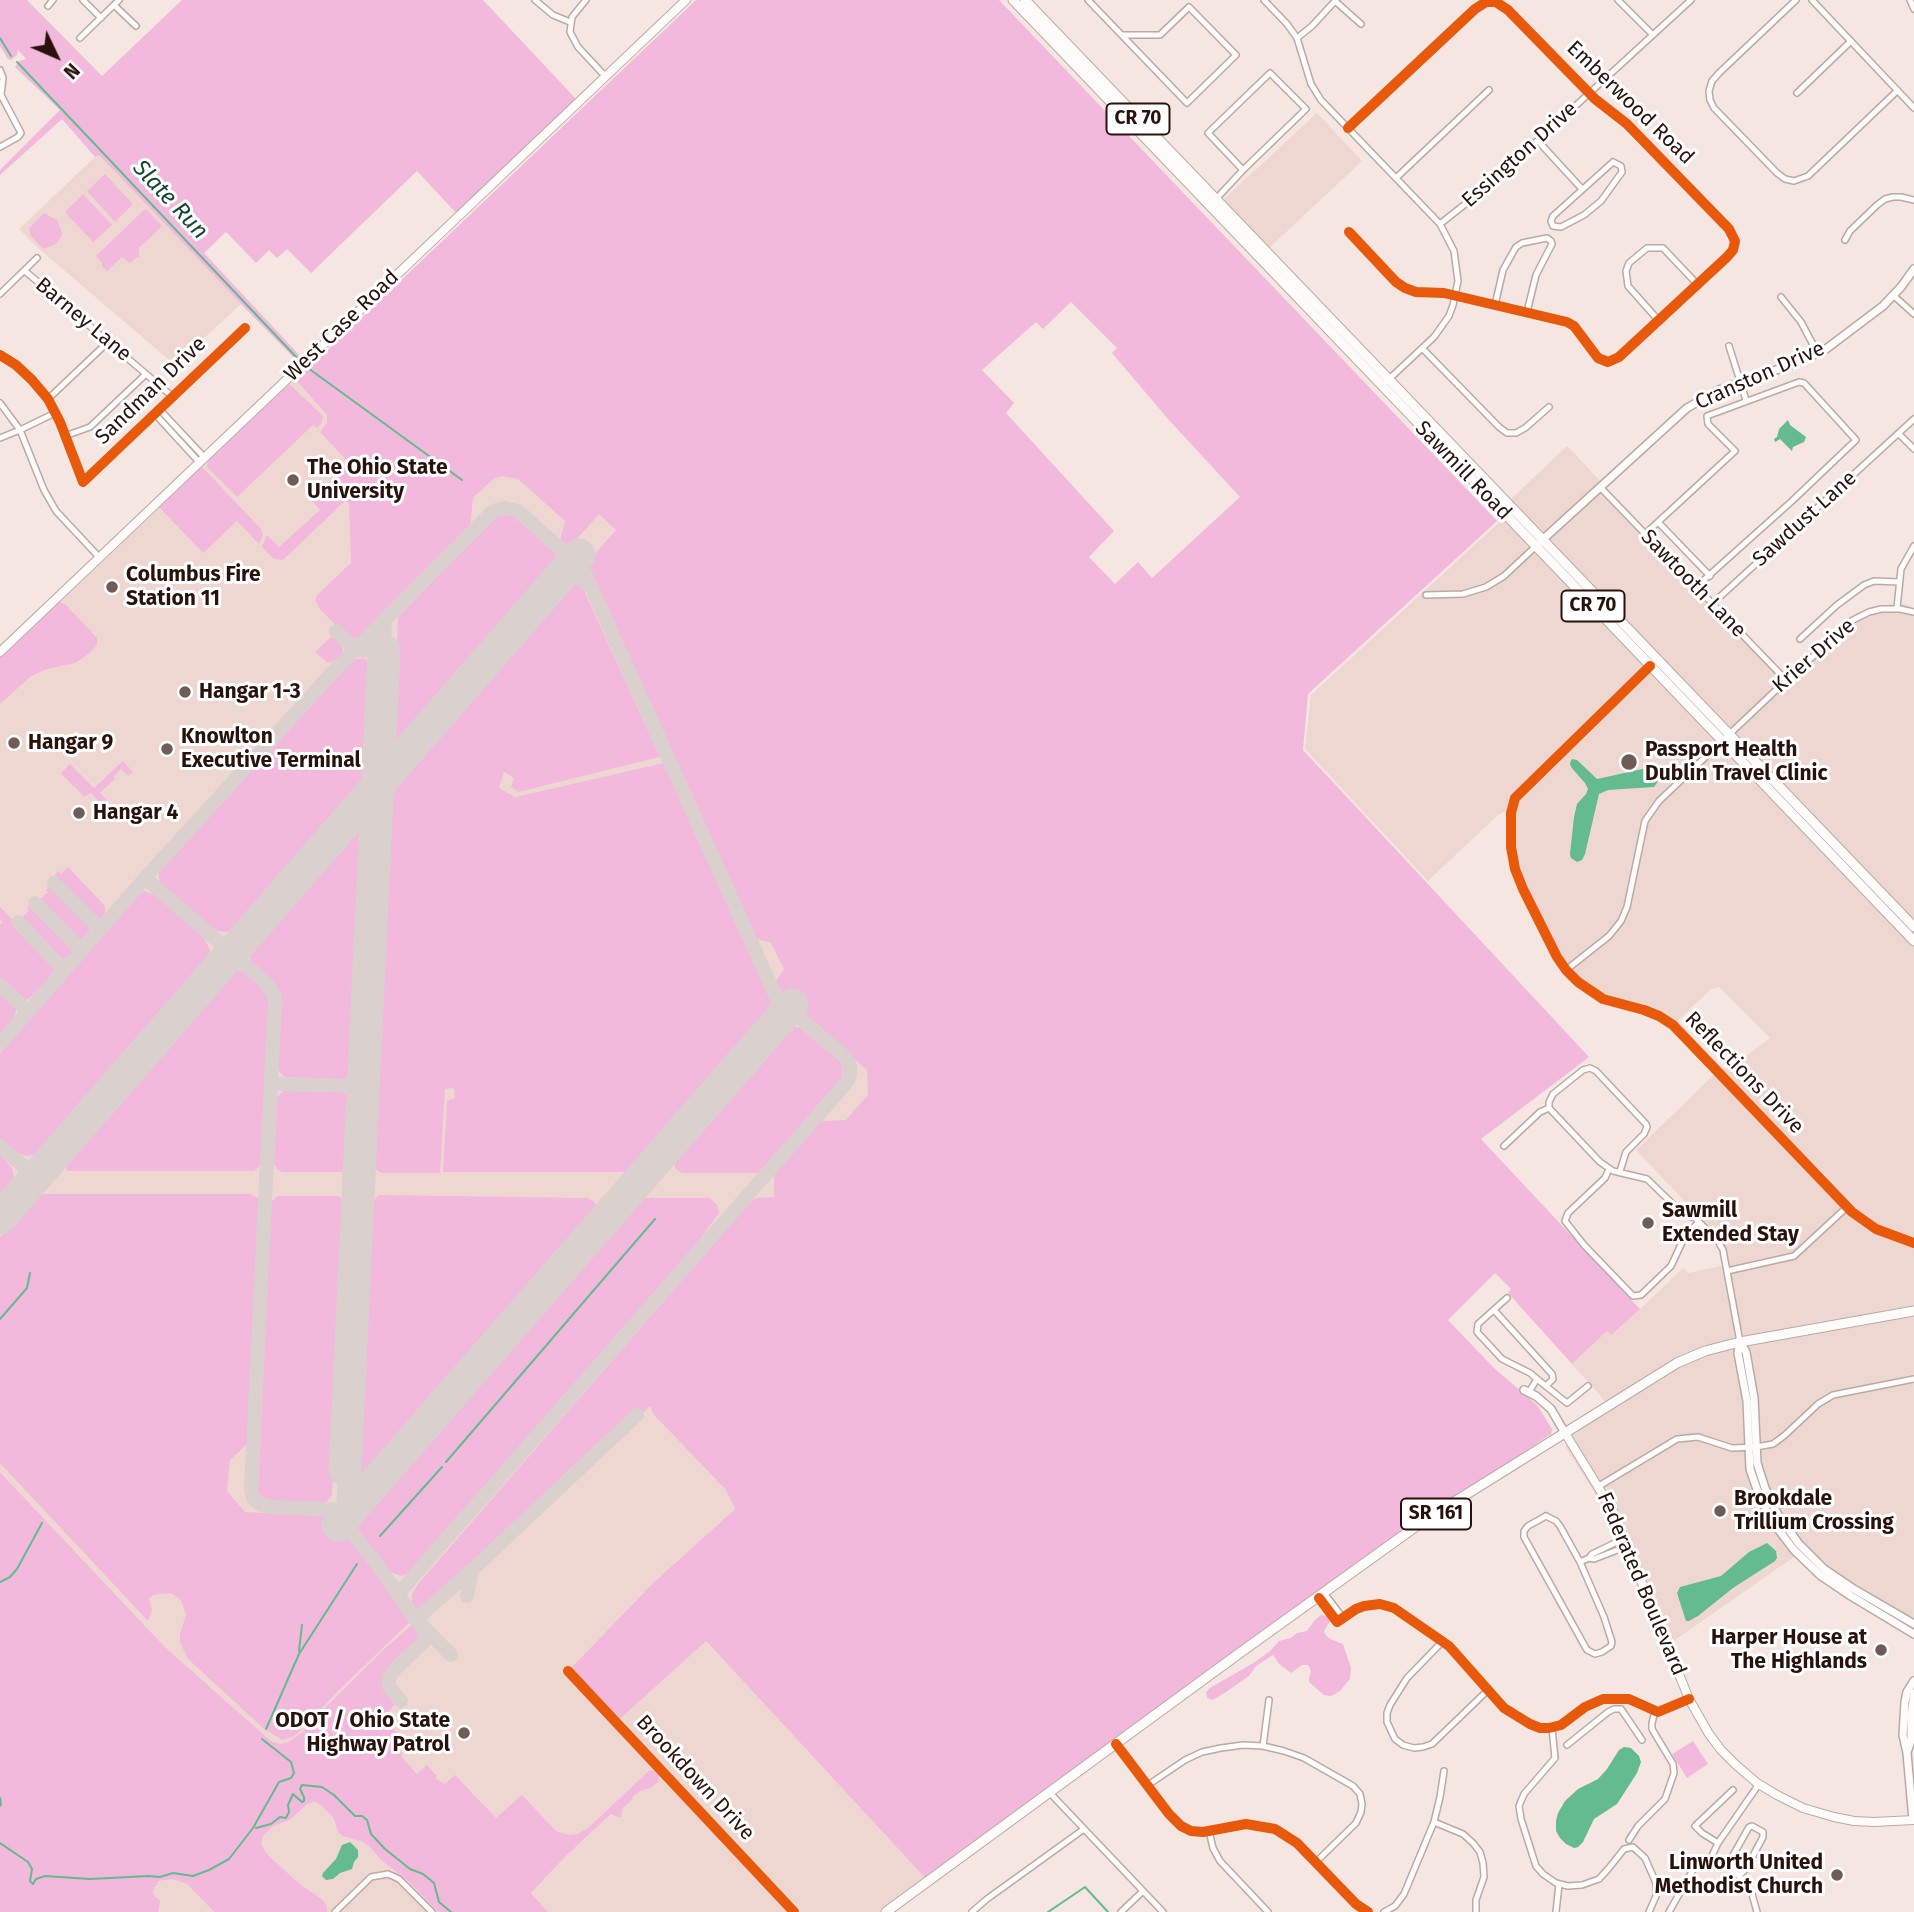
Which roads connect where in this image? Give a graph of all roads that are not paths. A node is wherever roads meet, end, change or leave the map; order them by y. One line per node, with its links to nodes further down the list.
1 (53, 0): 16 (street)
2 (83, 0): 17 (street)
3 (536, 0): 18 (street)
4 (586, 0): 18 (street)
5 (686, 0): 27 (main road, West Case Road)
6 (1013, 0): 40 (main road, Sawmill Road / CR 70)
7 (1025, 0): 40 (main road, Sawmill Road / CR 70)
8 (1264, 0): 24 (street)
9 (1336, 0): 19 (street); 24 (street)
10 (1618, 0): 22 (street)
11 (1691, 0): 22 (street, Essington Drive)
12 (1796, 0): 29 (street)
13 (1812, 0): 25 (street)
14 (117, 2): 17 (street); 20 (street)
15 (1091, 2): 21 (street)
16 (48, 6)
17 (101, 18): 23 (street)
18 (570, 22): 27 (street)
19 (1362, 24)
20 (136, 26)
21 (1122, 35): 21 (street)
22 (1653, 35): 30 (street, Essington Drive)
23 (80, 38)
24 (1297, 38): 33 (street)
25 (1850, 42): 29 (street); 31 (street)
26 (0, 70): 35 (street)
27 (605, 76): 78 (main road, West Case Road)
28 (1489, 90): 37 (street)
29 (1898, 91): 32 (street)
30 (1590, 93): 33 (street, Emberwood Road); 34 (street, Essington Drive); 47 (street, Emberwood Road)
31 (1797, 93)
32 (1914, 108)
33 (1348, 128): 37 (street)
34 (1538, 141): 38 (street); 41 (street, Essington Drive)
35 (0, 147)
36 (1243, 170): 36 (street); 40 (street)
37 (1396, 178): 41 (street)
38 (1582, 189): 38 (street)
39 (1914, 200): 43 (street)
40 (1212, 203): 64 (main road, Sawmill Road / CR 70)
41 (1440, 224): 49 (street)
42 (1349, 232): 49 (street)
43 (1845, 240)
44 (37, 258): 46 (street)
45 (1914, 269): 50 (street, Cranston Drive)
46 (25, 271): 48 (street); 57 (street, Barney Lane)
47 (1698, 285): 55 (street); 55 (street)
48 (0, 294)
49 (1455, 296): 52 (street); 59 (street)
50 (1894, 296): 54 (street); 60 (street, Cranston Drive)
51 (1781, 297): 60 (street)
52 (1495, 304): 53 (street); 53 (street)
53 (1527, 312): 55 (street)
54 (1914, 314)
55 (1659, 321)
56 (245, 328): 65 (street, Sandman Drive)
57 (108, 342): 62 (street, Barney Lane); 66 (street)
58 (1729, 346): 63 (street)
59 (1422, 348): 64 (street); 69 (street)
60 (1818, 354): 63 (street, Cranston Drive)
61 (0, 355): 66 (street)
62 (146, 374): 65 (street, Barney Lane); 75 (street)
63 (1741, 382): 67 (street); 79 (street, Cranston Drive)
64 (1384, 383): 82 (main road, Sawmill Road / CR 70)
65 (173, 397): 70 (street, Sandman Drive)
66 (48, 399): 71 (street)
67 (1746, 400): 80 (street); 85 (street)
68 (0, 403): 73 (street)
69 (1549, 407)
70 (157, 412): 75 (street, Sandman Drive); 78 (street, Sandman Drive)
71 (55, 413): 73 (street); 75 (street)
72 (1914, 419): 74 (street, Sawdust Lane)
73 (20, 430): 76 (street); 84 (street)
74 (1899, 434): 77 (street); 89 (street, Sawdust Lane)
75 (65, 436)
76 (0, 438)
77 (1914, 449)
78 (202, 459): 84 (main road, West Case Road)
79 (1601, 487): 81 (street, Sawtooth Lane); 82 (street, Cranston Drive)
80 (1658, 522): 81 (street); 85 (street)
81 (1645, 534): 87 (street, Sawtooth Lane)
82 (1539, 543): 88 (street); 94 (main road, Sawmill Road / CR 70); 96 (main road, Sawmill Road / CR 70)
83 (1914, 546): 86 (street)
84 (99, 556): 93 (main road, West Case Road)
85 (1710, 576): 87 (street)
86 (1899, 582): 90 (street); 92 (street)
87 (1698, 590): 89 (street, Sawtooth Lane)
88 (1426, 595)
89 (1712, 604): 95 (street, Sawtooth Lane)
90 (1897, 608): 91 (street, Krier Drive); 95 (street, Krier Drive)
91 (1914, 612)
92 (1800, 639)
93 (0, 652)
94 (1650, 666): 96 (main road, Sawmill Road / CR 70); 99 (street, Reflections Drive)
95 (1786, 680): 96 (street, Krier Drive)
96 (1725, 738): 97 (main road, Sawmill Road / CR 70); 98 (main road, Sawmill Road / CR 70); 99 (street, Krier Drive)
97 (1914, 928)
98 (1914, 941)
99 (1566, 970): 104 (street, Reflections Drive)
100 (1549, 1108): 101 (street); 102 (street); 103 (street)
101 (1504, 1146)
102 (1609, 1169): 103 (street); 105 (street)
103 (1620, 1171): 105 (street)
104 (1847, 1207): 106 (street, Reflections Drive); 107 (street)
105 (1699, 1222): 107 (street)
106 (1914, 1243)
107 (1727, 1271): 111 (street)
108 (1507, 1298): 109 (street)
109 (1493, 1310): 112 (street); 114 (street)
110 (1914, 1311): 111 (main road, SR 161)
111 (1740, 1342): 117 (main road, SR 161); 118 (street)
112 (1537, 1379): 114 (street); 116 (street)
113 (1914, 1379): 118 (street)
114 (1547, 1385): 115 (street)
115 (1588, 1386)
116 (1526, 1391): 117 (street, Federated Boulevard)
117 (1565, 1433): 119 (main road, Federated Boulevard); 122 (main road, SR 161)
118 (1752, 1447): 119 (street); 124 (street); 125 (street)
119 (1599, 1486): 120 (main road, Federated Boulevard)
120 (1626, 1542): 121 (street); 132 (main road, Federated Boulevard)
121 (1580, 1562): 121 (street)
122 (1322, 1595): 123 (street); 123 (street); 138 (main road, SR 161)
123 (1343, 1618): 126 (street)
124 (1914, 1625)
125 (1914, 1634)
126 (1443, 1641): 129 (street); 129 (street)
127 (568, 1671): 163 (street, Brookdown Drive)
128 (1914, 1681): 141 (street)
129 (1488, 1690): 136 (street)
130 (1914, 1693): 141 (street)
131 (1624, 1699): 134 (street); 135 (street); 136 (street)
132 (1689, 1699): 135 (street); 143 (main road, Federated Boulevard)
133 (1269, 1700): 140 (street)
134 (1621, 1709): 137 (street); 139 (street)
135 (1655, 1711): 152 (street)
136 (1552, 1728): 158 (street)
137 (1642, 1740)
138 (1116, 1744): 144 (street); 146 (main road, SR 161)
139 (1567, 1745)
140 (1263, 1746): 144 (street); 155 (street)
141 (1907, 1753): 147 (street)
142 (1444, 1771): 148 (street)
143 (1759, 1784): 147 (main road, Federated Boulevard); 153 (street)
144 (1147, 1785): 151 (street)
145 (1733, 1790): 153 (street)
146 (1049, 1792): 150 (street); 164 (main road, SR 161)
147 (1914, 1820): 149 (main road)
148 (1434, 1822): 160 (street); 171 (street)
149 (1914, 1826)
150 (1084, 1829): 159 (street); 165 (street)
151 (1209, 1831): 155 (street); 168 (street)
152 (1629, 1840)
153 (1718, 1843): 154 (street)
154 (1712, 1858): 156 (street); 174 (street)
155 (1316, 1862): 169 (street)
156 (1727, 1866): 157 (street); 157 (street)
157 (1740, 1876): 175 (street)
158 (1559, 1884): 172 (street); 173 (street)
159 (1143, 1891): 166 (street); 167 (street)
160 (1393, 1910): 170 (street)
161 (335, 1912): 162 (street)
162 (432, 1912)
163 (794, 1912)
164 (886, 1912)
165 (972, 1912)
166 (1121, 1912)
167 (1163, 1912)
168 (1268, 1912)
169 (1368, 1912)
170 (1384, 1912)
171 (1476, 1912)
172 (1556, 1912)
173 (1648, 1912)
174 (1669, 1912)
175 (1757, 1912)

